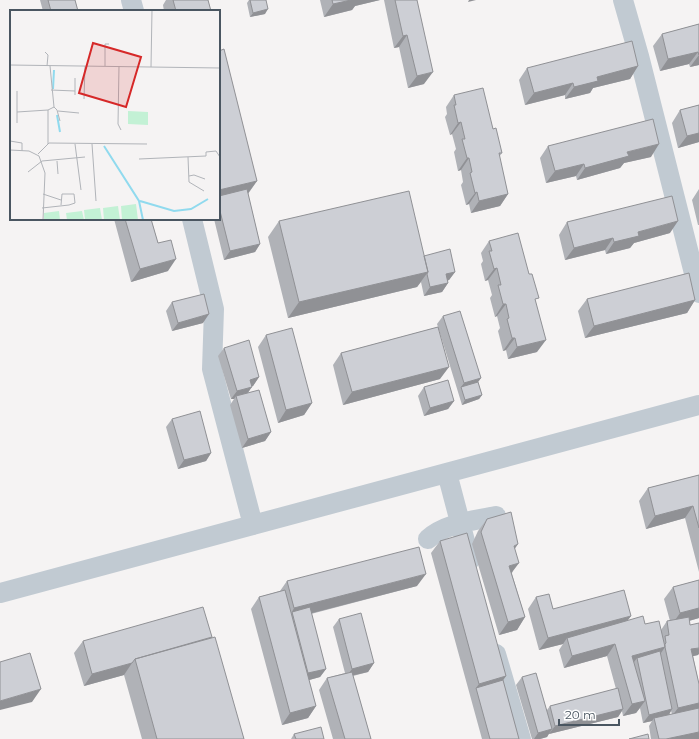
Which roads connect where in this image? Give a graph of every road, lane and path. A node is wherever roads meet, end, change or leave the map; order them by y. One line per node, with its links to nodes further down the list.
1 (131, 0): 3 (street)
2 (623, 0): 5 (street)
3 (134, 10)
4 (192, 220): 10 (street)
5 (699, 293)
6 (699, 405): 7 (street)
7 (447, 473): 9 (street); 10 (street)
8 (496, 516): 9 (street)
9 (461, 524): 11 (street); 12 (street)
10 (253, 525): 13 (street)
11 (428, 539)
12 (475, 577)
13 (0, 593)
14 (492, 637): 15 (street)
15 (521, 739)

